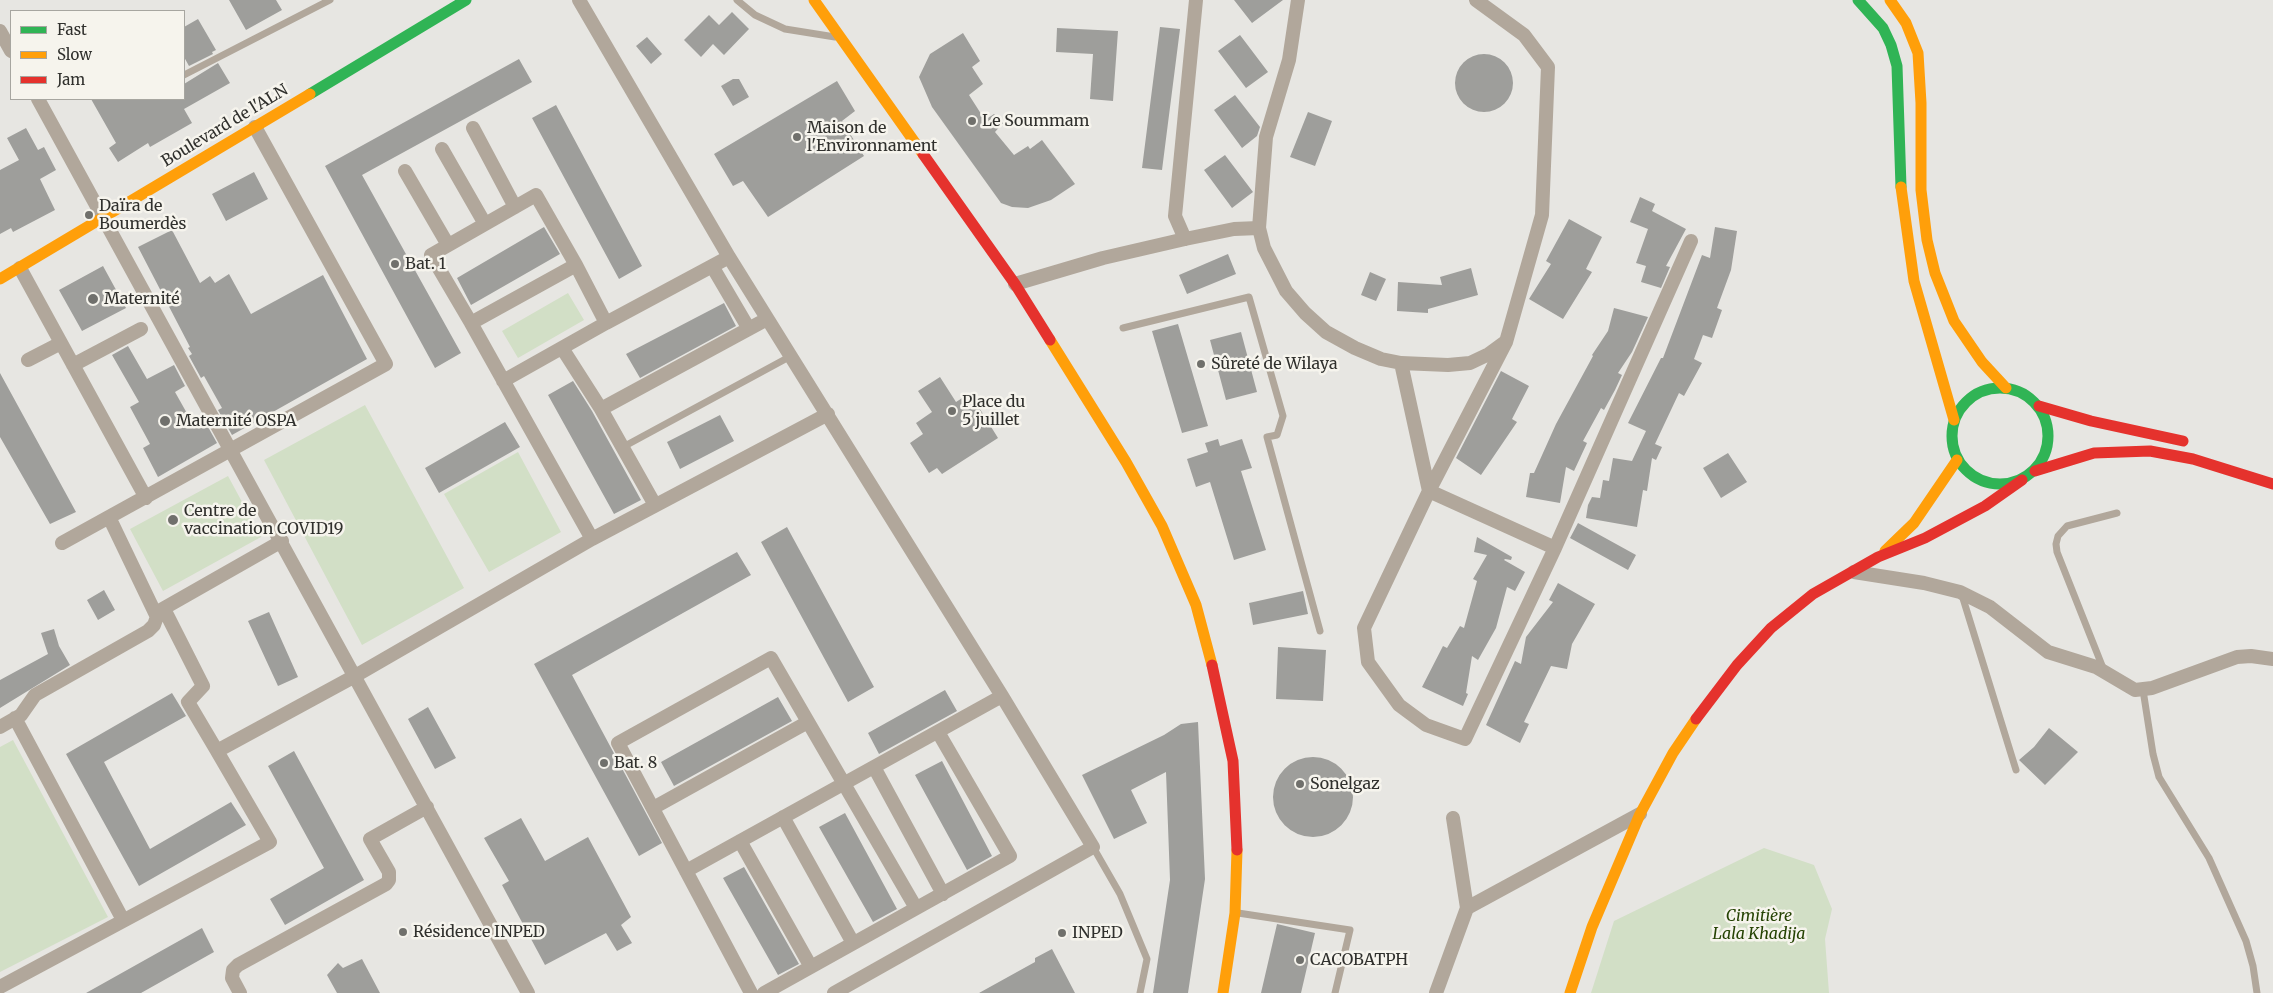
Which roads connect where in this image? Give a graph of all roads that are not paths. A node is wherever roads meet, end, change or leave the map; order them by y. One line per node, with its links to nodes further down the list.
1 (330, 0): 14 (lane)
2 (466, 0): 16 (main road, Boulevard de l'ALN)
3 (579, 0): 27 (street)
4 (736, 0): 12 (lane)
5 (814, 0): 12 (main road)
6 (1196, 0): 24 (street)
7 (1298, 0): 23 (street)
8 (1476, 0): 39 (street)
9 (1858, 0): 51 (main road)
10 (1890, 0): 47 (main road)
11 (0, 30): 13 (street)
12 (840, 38): 32 (main road)
13 (10, 49)
14 (185, 74)
15 (39, 100): 21 (street)
16 (255, 127): 21 (main road, Boulevard de l'ALN); 54 (street)
17 (473, 128): 20 (street)
18 (442, 149): 22 (street)
19 (405, 171): 26 (street)
20 (515, 207): 22 (street); 28 (street)
21 (104, 216): 30 (main road, Boulevard de l'ALN); 54 (street)
22 (485, 224): 26 (street)
23 (1259, 228): 24 (street); 44 (street)
24 (1185, 239): 32 (street)
25 (1691, 241): 67 (street)
26 (448, 245): 34 (street)
27 (729, 257): 29 (street); 33 (street)
28 (576, 265): 34 (street); 35 (street)
29 (712, 266): 35 (street); 38 (street)
30 (20, 268): 31 (main road, Boulevard de l'ALN); 40 (street)
31 (0, 279)
32 (1015, 284): 97 (main road)
33 (767, 319): 38 (street); 42 (street)
34 (471, 323): 46 (street)
35 (606, 323): 41 (street)
36 (1123, 328): 72 (lane)
37 (141, 329): 45 (street)
38 (749, 329): 49 (street)
39 (1506, 342): 44 (street); 59 (street)
40 (61, 343): 43 (street); 45 (street)
41 (562, 348): 46 (street); 49 (street)
42 (791, 356): 50 (street); 53 (lane)
43 (28, 360)
44 (1401, 363): 59 (street)
45 (73, 365): 60 (street)
46 (503, 381): 64 (street)
47 (2006, 388): 48 (main road); 51 (main road)
48 (2039, 406): 52 (main road); 56 (main road)
49 (601, 409): 53 (street)
50 (828, 414): 61 (street); 77 (street)
51 (1954, 420): 55 (main road)
52 (2194, 444)
53 (623, 447): 61 (street)
54 (232, 450): 60 (street); 65 (street)
55 (1957, 460): 57 (main road); 68 (main road)
56 (2035, 471): 57 (main road); 58 (main road)
57 (2022, 480): 68 (main road)
58 (2273, 484)
59 (1429, 491): 67 (street); 67 (street)
60 (146, 498): 63 (street)
61 (655, 505): 64 (street)
62 (2117, 513): 74 (lane)
63 (109, 517): 66 (street); 71 (street)
64 (592, 540): 75 (street)
65 (282, 541): 71 (street); 75 (street)
66 (62, 543)
67 (1555, 548)
68 (1878, 557): 69 (main road)
69 (1854, 572): 70 (street); 88 (main road)
70 (1960, 592): 74 (street); 84 (lane)
71 (160, 613): 78 (street); 82 (street)
72 (1320, 630)
73 (2273, 659): 76 (street)
74 (2104, 671): 76 (street)
75 (355, 676): 82 (street); 86 (street)
76 (2143, 690): 112 (lane)
77 (1002, 696): 81 (street); 92 (street)
78 (15, 718): 80 (street); 98 (street)
79 (808, 722): 85 (street); 87 (street); 87 (street)
80 (0, 727)
81 (938, 732): 83 (street); 94 (street)
82 (217, 751): 98 (street)
83 (874, 767): 85 (street); 94 (street)
84 (2016, 770)
85 (844, 784): 89 (street); 95 (street)
86 (427, 806): 102 (street); 103 (street)
87 (652, 808): 93 (street)
88 (1640, 814): 96 (street); 111 (main road)
89 (783, 817): 91 (street); 99 (street)
90 (1453, 818): 96 (street)
91 (740, 841): 93 (street); 100 (street)
92 (1093, 847): 106 (street); 107 (lane)
93 (686, 870): 104 (street)
94 (942, 894): 95 (street)
95 (916, 908): 99 (street)
96 (1466, 908): 110 (street)
97 (1235, 913): 108 (main road); 109 (lane)
98 (123, 920): 101 (street)
99 (853, 943): 100 (street)
100 (811, 967): 105 (street)
101 (0, 987)
102 (240, 993)
103 (528, 993)
104 (751, 993)
105 (764, 993)
106 (834, 993)
107 (1140, 993)
108 (1223, 993)
109 (1335, 993)
110 (1436, 993)
111 (1570, 993)
112 (2257, 993)

